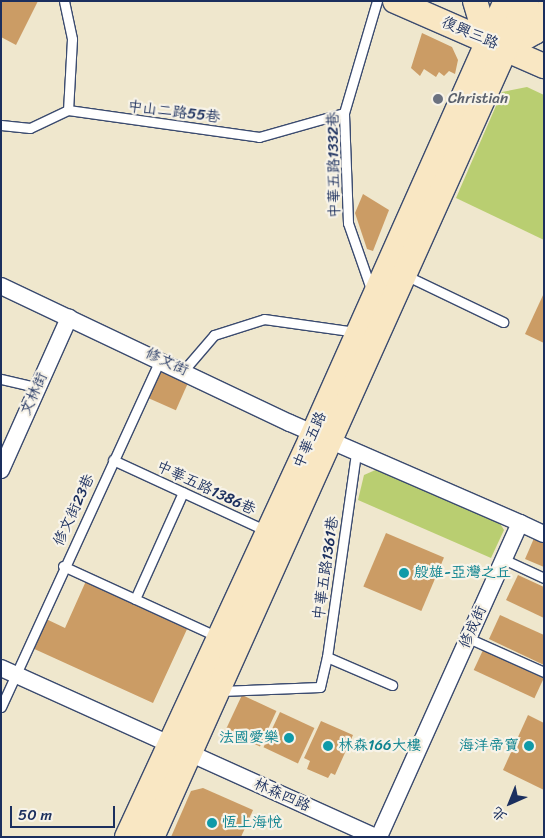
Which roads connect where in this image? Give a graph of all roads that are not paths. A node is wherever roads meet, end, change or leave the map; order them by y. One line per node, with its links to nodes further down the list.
1 (64, 1): 10 (lane)
2 (377, 1): 11 (lane, 中華五路1332巷)
3 (395, 1): 8 (main road, 復興三路)
4 (475, 1): 8 (main road)
5 (506, 1): 8 (main road, 中華五路)
6 (526, 1): 8 (main road, 中華五路)
7 (544, 13): 8 (main road)
8 (496, 45): 9 (main road, 復興三路); 13 (main road, 中華五路); 15 (main road, 中華五路)
9 (544, 66)
10 (68, 110): 11 (lane, 中山二路55巷); 12 (lane)
11 (344, 113): 15 (lane, 中華五路1332巷)
12 (1, 125)
13 (405, 275): 17 (lane); 23 (main road, 中華五路)
14 (1, 286): 16 (street, 修文街)
15 (374, 298): 18 (main road, 中華五路)
16 (69, 318): 19 (street, 修文街); 22 (street, 文林街)
17 (503, 322)
18 (358, 332): 20 (lane); 23 (main road, 中華五路)
19 (160, 359): 20 (street, 修文街); 25 (lane, 修文街23巷)
20 (184, 370): 23 (street, 修文街)
21 (1, 379): 22 (lane)
22 (37, 386): 26 (street, 文林街)
23 (323, 436): 24 (street); 30 (main road, 中華五路)
24 (356, 452): 28 (street); 37 (lane, 中華五路1361巷)
25 (113, 460): 27 (lane, 中華五路1386巷); 32 (lane, 修文街23巷)
26 (1, 470)
27 (184, 492): 30 (lane, 中華五路1386巷); 34 (lane)
28 (520, 523): 29 (street); 31 (street, 修成街)
29 (544, 534)
30 (278, 536): 36 (main road, 中華五路)
31 (503, 559): 33 (lane); 35 (street, 修成街)
32 (64, 566): 34 (lane); 40 (lane, 修文街23巷)
33 (544, 578)
34 (135, 599): 36 (lane)
35 (468, 638): 39 (lane); 47 (street, 修成街)
36 (229, 643): 42 (main road, 中華五路); 44 (main road, 中華五路)
37 (327, 657): 41 (lane); 42 (lane, 中華五路1361巷)
38 (1, 668): 40 (street, 林森四路)
39 (544, 672)
40 (17, 675): 43 (lane, 修文街23巷); 44 (street, 林森四路)
41 (392, 685)
42 (218, 691): 44 (main road, 中華五路)
43 (1, 707)
44 (179, 749): 45 (main road, 中華五路); 46 (main road, 中華五路); 47 (street, 林森四路)
45 (127, 837)
46 (152, 837)
47 (377, 837)

